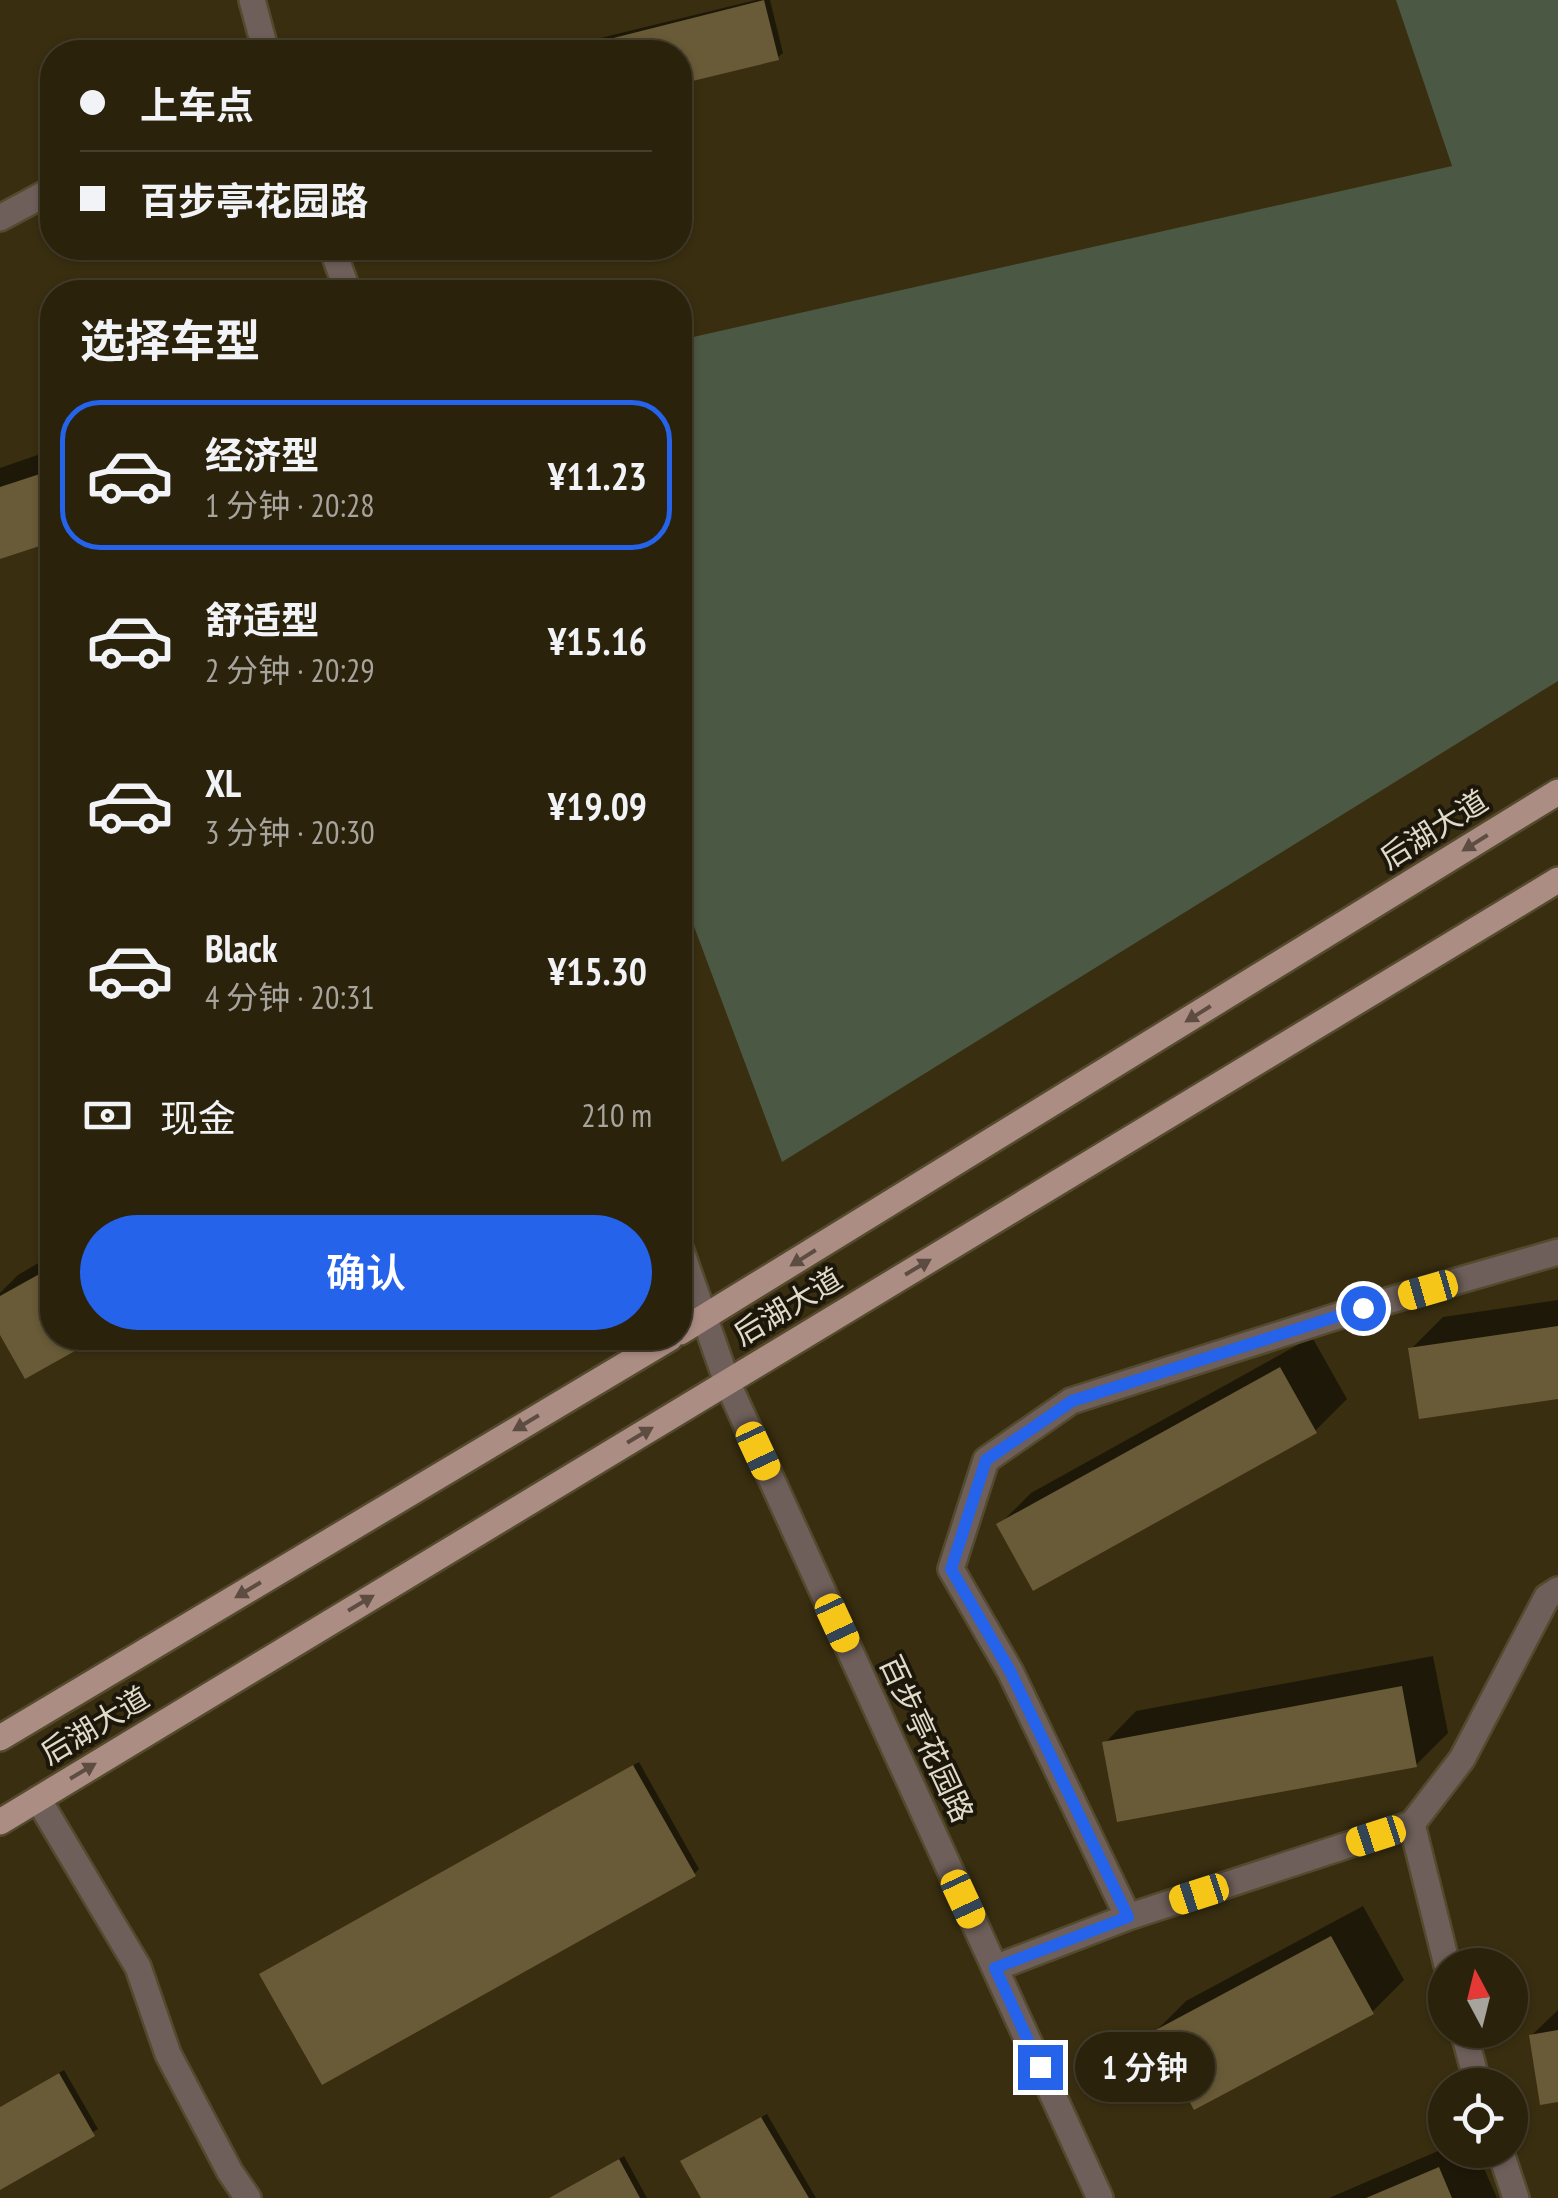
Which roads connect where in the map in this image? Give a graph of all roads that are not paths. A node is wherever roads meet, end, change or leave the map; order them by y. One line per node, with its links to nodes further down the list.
1 (252, 0): 2 (street)
2 (263, 40)
3 (40, 196): 4 (street)
4 (0, 218)
5 (1558, 792): 9 (main road, 后湖大道, one-way to 9)
6 (1558, 880): 12 (main road, 后湖大道, one-way to 6)
7 (1558, 1252): 18 (street)
8 (692, 1282): 9 (street, 百步亭花园路)
9 (704, 1317): 10 (main road, 后湖大道); 12 (street, 百步亭花园路)
10 (692, 1324)
11 (650, 1350): 14 (main road, 后湖大道, one-way to 14)
12 (727, 1382): 15 (main road, 后湖大道, one-way to 12); 20 (street, 百步亭花园路)
13 (1558, 1590): 17 (street)
14 (0, 1738)
15 (38, 1799): 16 (main road, 后湖大道); 22 (street)
16 (0, 1822)
17 (1412, 1824): 18 (street); 19 (street)
18 (1128, 1917): 20 (street)
19 (1443, 1948)
20 (995, 1968): 23 (street, 百步亭花园路)
21 (1506, 2168): 24 (street)
22 (248, 2198)
23 (1100, 2198)
24 (1516, 2198)

